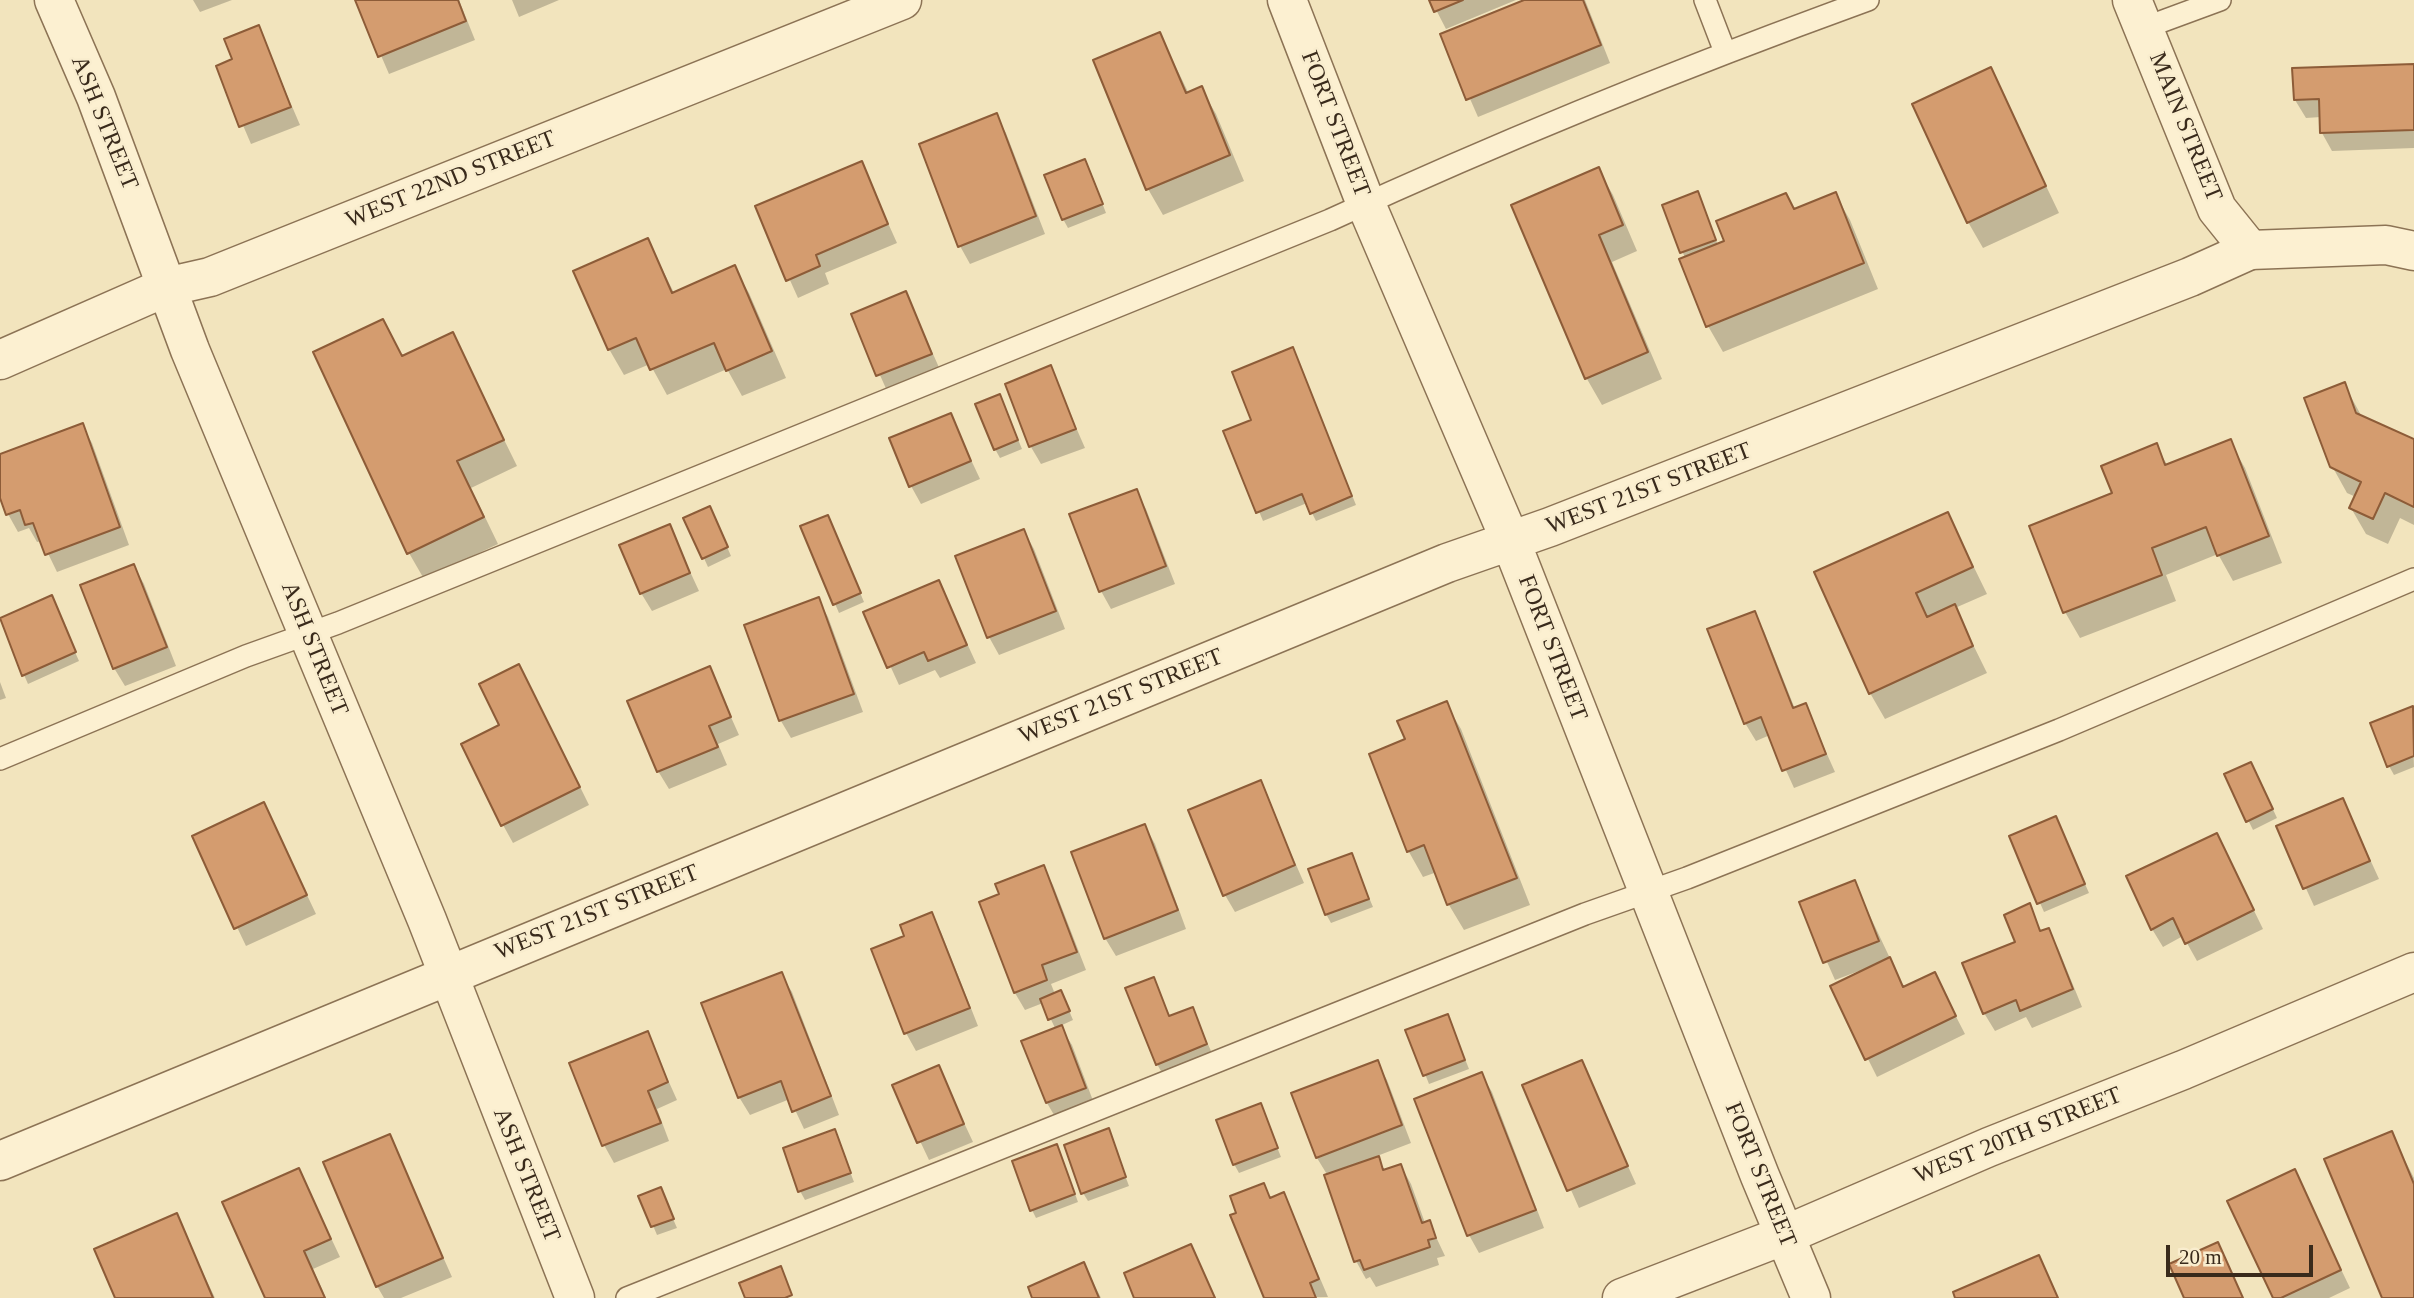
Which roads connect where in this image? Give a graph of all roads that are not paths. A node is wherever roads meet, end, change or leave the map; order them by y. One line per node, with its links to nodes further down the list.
1 (54, 0): 12 (street, ASH STREET)
2 (902, 0): 12 (street, WEST 22ND STREET)
3 (1287, 0): 9 (street, FORT STREET)
4 (1704, 0): 8 (lane)
5 (1868, 0): 8 (lane)
6 (2220, 0): 7 (lane)
7 (2138, 14): 10 (street, MAIN STREET)
8 (1725, 52): 9 (lane)
9 (1366, 204): 14 (street, FORT STREET); 16 (lane)
10 (2250, 250): 11 (street); 14 (street, WEST 21ST STREET)
11 (2414, 251)
12 (166, 287): 13 (street, WEST 22ND STREET); 16 (street, ASH STREET)
13 (0, 360)
14 (1511, 542): 18 (street, FORT STREET); 20 (street, WEST 21ST STREET)
15 (2414, 579): 18 (lane)
16 (307, 634): 17 (lane); 20 (street, ASH STREET)
17 (0, 759)
18 (1647, 892): 22 (street, FORT STREET); 24 (lane)
19 (2414, 972): 22 (street, WEST 20TH STREET)
20 (448, 974): 21 (street, WEST 21ST STREET); 23 (street, ASH STREET)
21 (0, 1161)
22 (1784, 1235): 25 (street, WEST 20TH STREET); 26 (street, FORT STREET)
23 (575, 1298)
24 (627, 1298)
25 (1622, 1298)
26 (1811, 1298)

